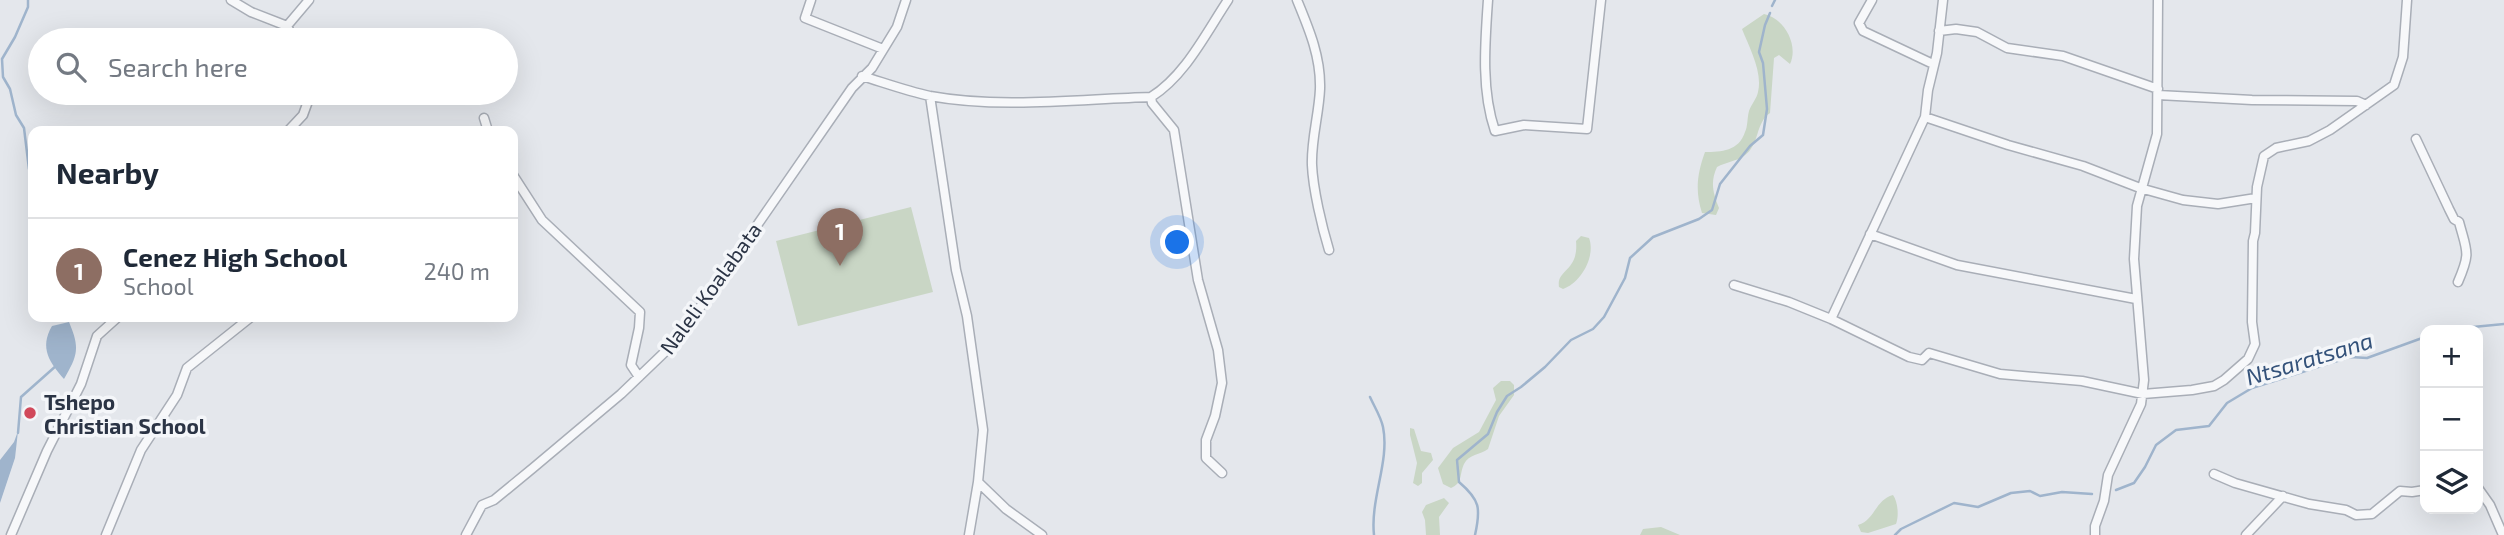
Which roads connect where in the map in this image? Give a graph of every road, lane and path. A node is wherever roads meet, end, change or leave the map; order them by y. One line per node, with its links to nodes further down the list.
1 (231, 0): 13 (street)
2 (309, 0): 13 (street)
3 (811, 0): 15 (street)
4 (906, 0): 15 (street, Naleli Koalabata)
5 (1228, 0): 20 (street)
6 (1297, 0): 32 (street)
7 (1488, 0): 8 (street)
8 (1601, 0)
9 (1872, 0): 16 (street)
10 (1942, 0): 14 (street)
11 (2158, 0): 18 (street)
12 (2407, 0): 22 (street)
13 (287, 26)
14 (1939, 31): 16 (street); 18 (street)
15 (883, 49): 17 (street, Naleli Koalabata)
16 (1933, 64): 23 (street)
17 (863, 76): 19 (street); 39 (street, Naleli Koalabata)
18 (2158, 92): 22 (street); 29 (street)
19 (930, 96): 20 (street); 43 (street)
20 (1151, 97): 41 (street)
21 (307, 105): 25 (street)
22 (2366, 105): 30 (street)
23 (1925, 117): 29 (street); 31 (street)
24 (484, 118): 26 (street)
25 (293, 126)
26 (486, 126)
27 (2416, 139): 33 (street)
28 (518, 183): 39 (street)
29 (2140, 188): 30 (street); 35 (street)
30 (2256, 198): 40 (street)
31 (1870, 234): 35 (street); 36 (street)
32 (1329, 250)
33 (2458, 282)
34 (1734, 285): 36 (street)
35 (2136, 299): 40 (street)
36 (1831, 319): 40 (street)
37 (112, 322): 47 (street)
38 (245, 322): 48 (street)
39 (639, 377): 49 (street, Naleli Koalabata)
40 (2143, 394): 52 (street)
41 (1222, 472)
42 (2214, 474): 46 (street)
43 (978, 482): 50 (street); 51 (street)
44 (2420, 490): 46 (street)
45 (2483, 495): 54 (street)
46 (2283, 496): 53 (street)
47 (12, 535)
48 (106, 535)
49 (466, 535)
50 (969, 535)
51 (1042, 535)
52 (2095, 535)
53 (2246, 535)
54 (2503, 535)

